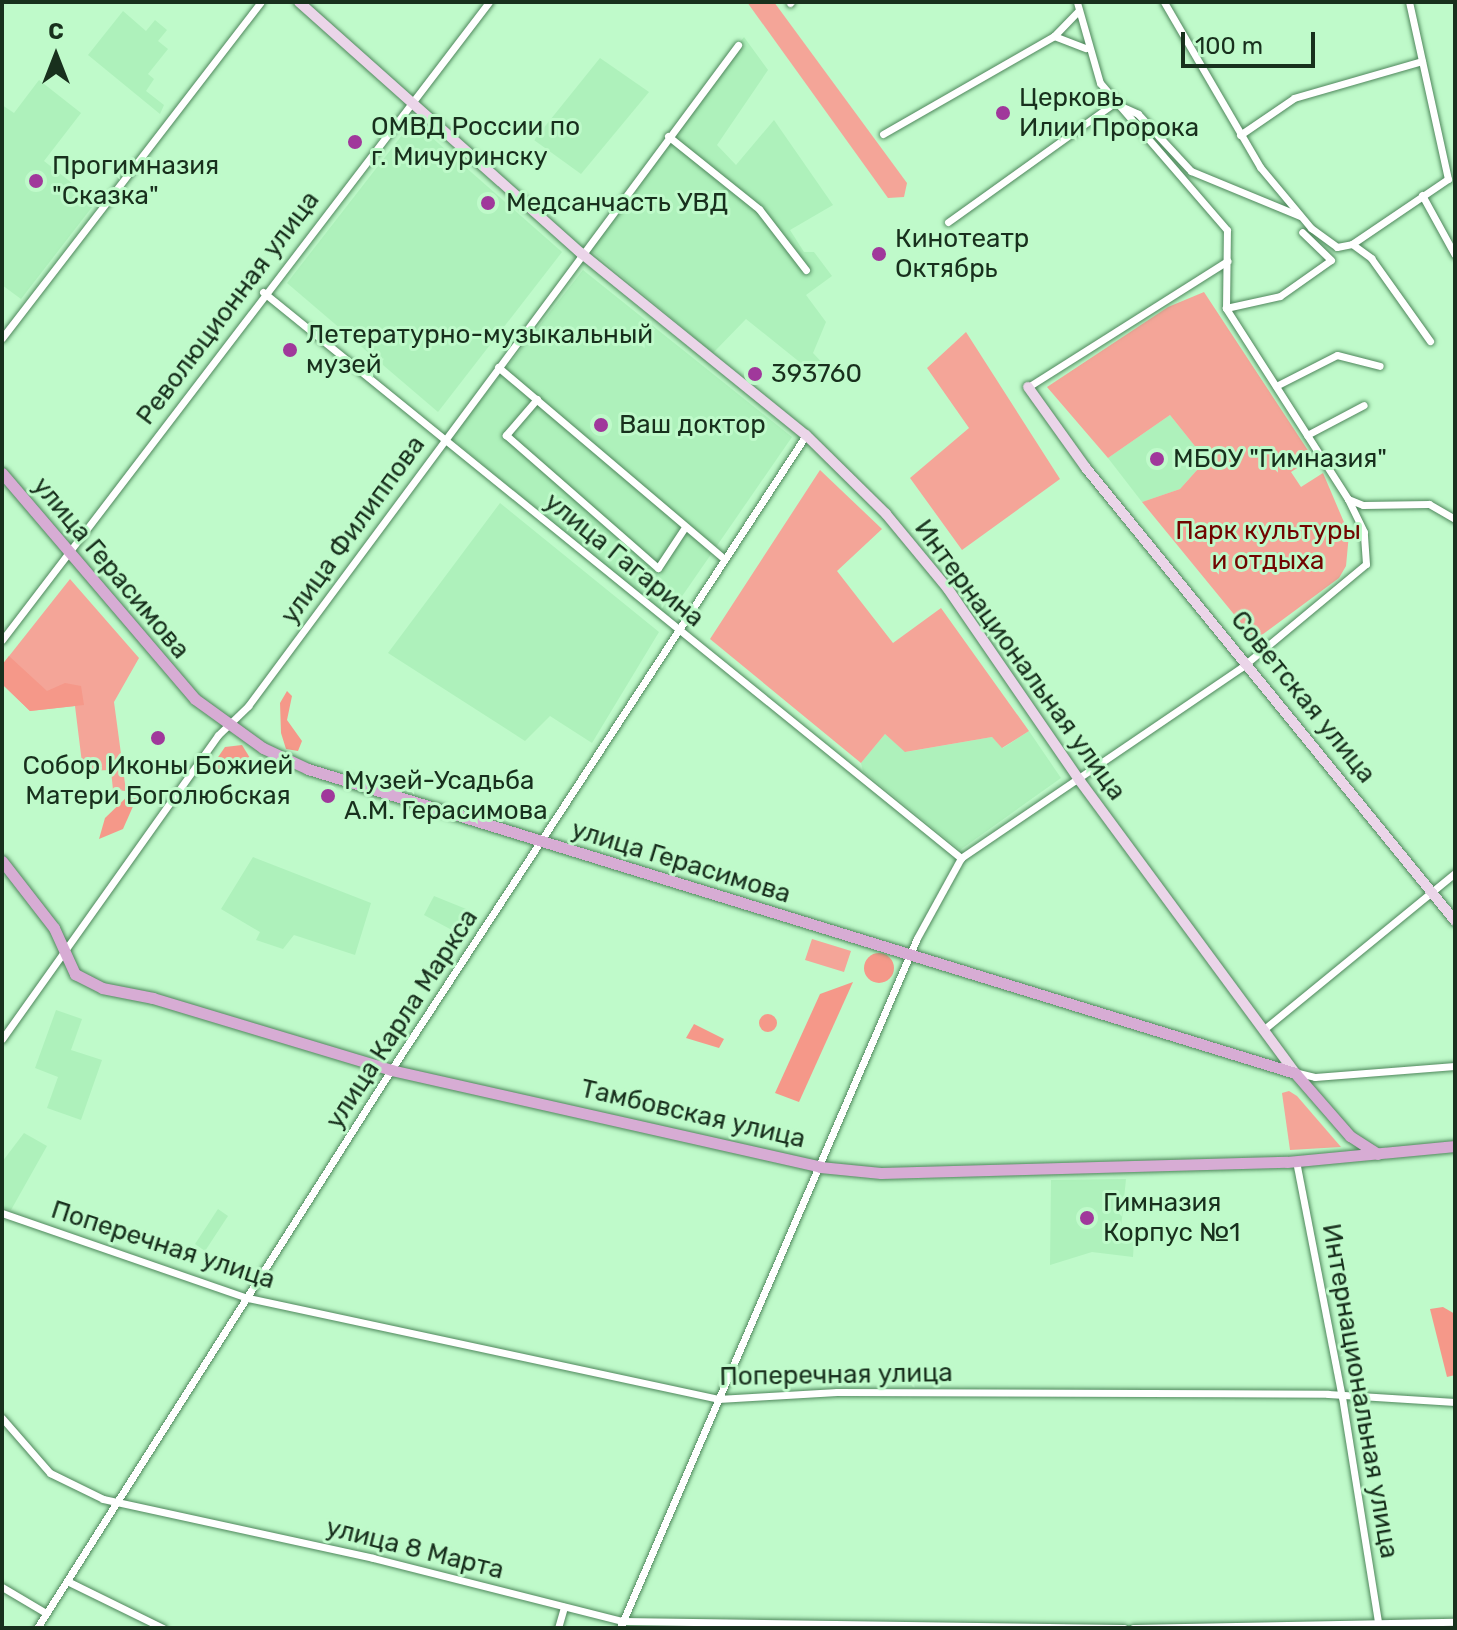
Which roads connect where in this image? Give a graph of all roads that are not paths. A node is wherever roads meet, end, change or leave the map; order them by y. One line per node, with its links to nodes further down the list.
1 (261, 2): 28 (street)
2 (299, 2): 12 (main road, Интернациональная улица)
3 (489, 2): 12 (street, Революционная улица)
4 (1077, 2): 7 (street)
5 (1164, 2): 15 (street)
6 (1409, 2): 11 (street)
7 (1078, 11): 8 (street); 10 (street)
8 (1054, 36): 10 (street); 14 (street)
9 (738, 45): 16 (street, улица Филиппова)
10 (1086, 48): 13 (street)
11 (1422, 61): 15 (street); 17 (street)
12 (411, 102): 22 (main road, Интернациональная улица); 26 (street, Революционная улица)
13 (1114, 103): 18 (street); 19 (street); 24 (street)
14 (883, 134)
15 (1240, 135): 18 (street)
16 (668, 136): 22 (street, улица Филиппова); 25 (street)
17 (1422, 195): 21 (street); 23 (street)
18 (1301, 216): 21 (street)
19 (948, 222)
20 (1302, 232): 27 (street)
21 (1352, 244): 29 (street)
22 (581, 253): 31 (street, улица Филиппова); 36 (main road, Интернациональная улица)
23 (1455, 255)
24 (1227, 261): 27 (street); 33 (street)
25 (806, 270)
26 (263, 292): 38 (street, улица Гагарина); 43 (street, Революционная улица)
27 (1226, 308): 32 (street)
28 (2, 338)
29 (1430, 341)
30 (1380, 366): 32 (street)
31 (498, 367): 34 (street); 38 (street, улица Филиппова)
32 (1276, 386): 37 (street)
33 (1028, 387): 47 (main road, Советская улица)
34 (537, 399): 42 (street); 42 (street)
35 (1364, 405): 37 (street)
36 (806, 435): 44 (street, улица Карла Маркса); 49 (main road, Интернациональная улица)
37 (1307, 435): 40 (street)
38 (445, 438): 45 (street, улица Гагарина); 48 (street, улица Филиппова)
39 (2, 473): 43 (main road, улица Герасимова)
40 (1348, 499): 41 (street); 47 (street)
41 (1455, 519)
42 (685, 527): 44 (street)
43 (68, 552): 46 (street, Революционная улица); 48 (main road, улица Герасимова)
44 (724, 559): 45 (street, улица Карла Маркса)
45 (678, 630): 50 (street, улица Карла Маркса); 51 (street, улица Гагарина)
46 (2, 640)
47 (1247, 663): 49 (street); 54 (main road, Советская улица)
48 (225, 726): 50 (main road, улица Герасимова); 56 (street, улица Филиппова)
49 (1080, 781): 51 (street); 58 (main road, Интернациональная улица)
50 (543, 842): 57 (main road, улица Герасимова); 61 (street, улица Карла Маркса)
51 (961, 858): 57 (street)
52 (2, 861): 56 (main road, Тамбовская улица)
53 (1455, 873): 54 (street)
54 (1432, 892): 55 (main road, Советская улица); 58 (street)
55 (1455, 921)
56 (67, 952): 59 (street, улица Филиппова); 61 (main road, Тамбовская улица)
57 (912, 952): 62 (main road, улица Герасимова); 66 (street)
58 (1263, 1030): 62 (main road, Интернациональная улица)
59 (2, 1039)
60 (1455, 1066): 62 (street)
61 (391, 1070): 66 (main road, Тамбовская улица); 68 (street, улица Карла Маркса)
62 (1295, 1073): 64 (main road)
63 (1455, 1146): 64 (main road, Тамбовская улица)
64 (1378, 1154): 65 (main road, Тамбовская улица)
65 (1296, 1161): 66 (main road, Тамбовская улица); 69 (street, Интернациональная улица)
66 (820, 1167): 70 (street)
67 (2, 1213): 68 (street, Поперечная улица)
68 (248, 1298): 70 (street, Поперечная улица); 73 (street, улица Карла Маркса)
69 (1342, 1397): 70 (street, Поперечная улица); 71 (street, Поперечная улица); 80 (street, Интернациональная улица)
70 (718, 1399): 79 (street)
71 (1455, 1402)
72 (2, 1418): 73 (street, улица 8 Марта)
73 (117, 1502): 74 (street, улица Карла Маркса); 76 (street, улица 8 Марта)
74 (67, 1581): 77 (street, улица Карла Маркса); 84 (street)
75 (2, 1587): 77 (street)
76 (564, 1607): 79 (street, улица 8 Марта); 85 (street)
77 (46, 1613): 83 (street, улица Карла Маркса)
78 (1455, 1622): 80 (street)
79 (621, 1625): 81 (street, улица 8 Марта)
80 (1379, 1626): 87 (street)
81 (852, 1627): 82 (street, улица 8 Марта)
82 (987, 1627): 86 (street, улица 8 Марта)
83 (37, 1628)
84 (163, 1628)
85 (558, 1628)
86 (1124, 1628)
87 (1133, 1628)

